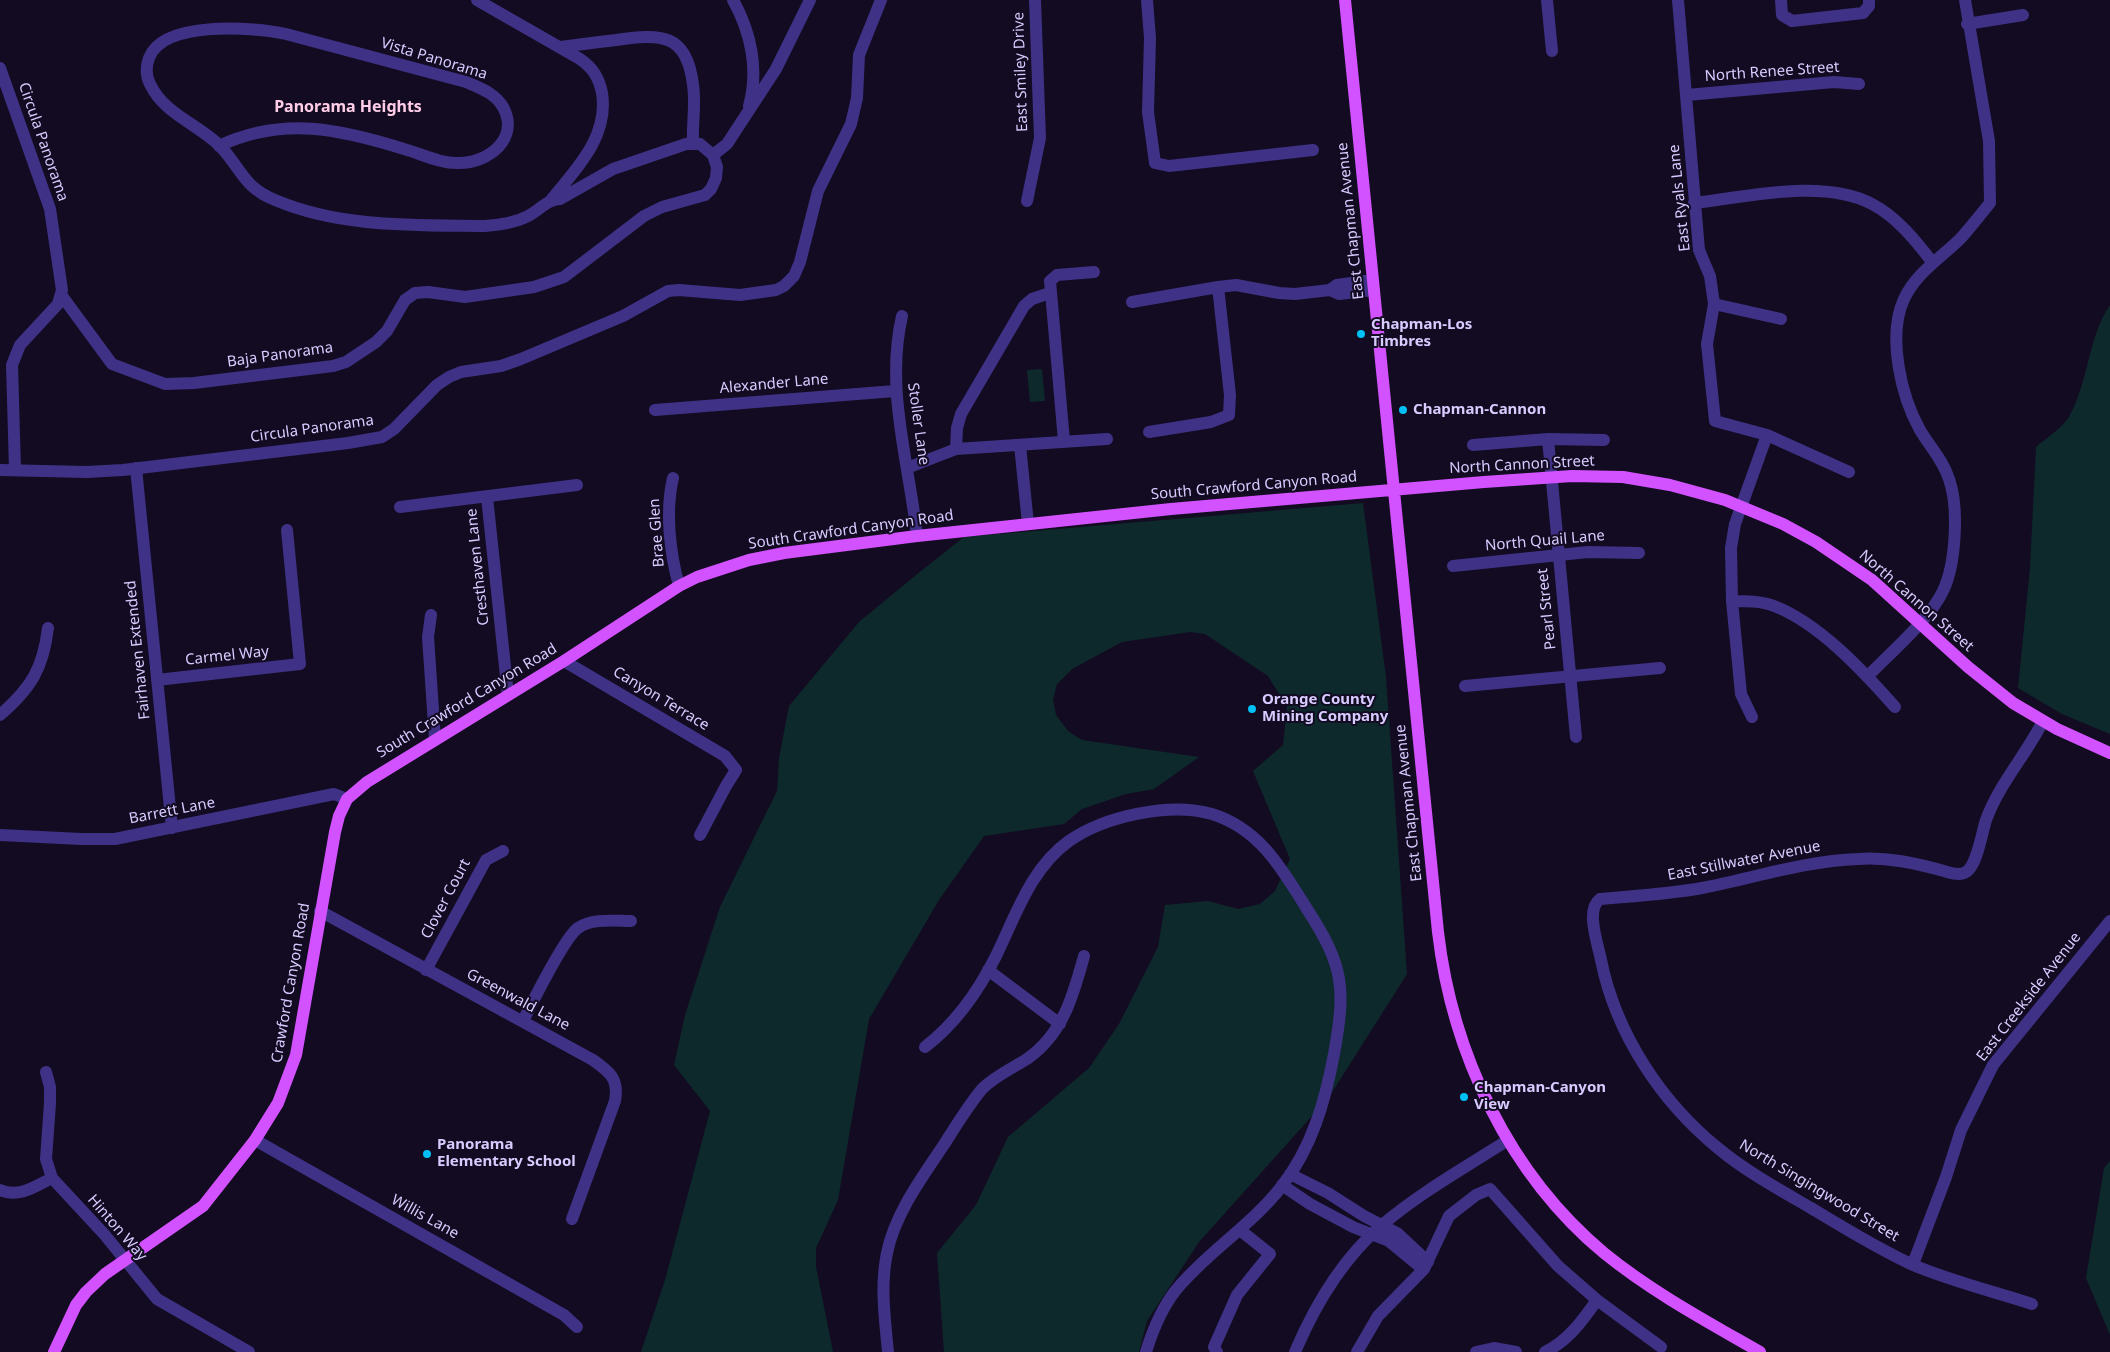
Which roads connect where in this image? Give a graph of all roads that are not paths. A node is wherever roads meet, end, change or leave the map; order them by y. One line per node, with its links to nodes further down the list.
1 (477, 0): 15 (street)
2 (733, 0): 20 (street)
3 (810, 0): 20 (street)
4 (881, 0): 49 (street, Circula Panorama)
5 (1035, 0): 26 (street, East Smiley Drive)
6 (1147, 0): 23 (street)
7 (1345, 0): 30 (main road, East Chapman Avenue)
8 (1547, 0): 16 (street)
9 (1678, 0): 19 (street, East Ryals Lane)
10 (1781, 0): 11 (street)
11 (1869, 0)
12 (1965, 0): 14 (street)
13 (2023, 16): 14 (street)
14 (1967, 24): 28 (street)
15 (560, 47): 21 (street); 25 (street)
16 (1552, 51)
17 (0, 68): 33 (street, Circula Panorama)
18 (1859, 84): 19 (street, North Renee Street)
19 (1687, 95): 27 (street, East Ryals Lane)
20 (748, 112): 24 (street)
21 (693, 143): 24 (street); 25 (street, Vista Panorama)
22 (219, 146): 22 (street, Vista Panorama); 25 (street, Vista Panorama)
23 (1313, 150)
24 (713, 155): 33 (street, Baja Panorama)
25 (551, 200)
26 (1026, 202)
27 (1694, 203): 28 (street); 35 (street, East Ryals Lane)
28 (1933, 263): 70 (street)
29 (1094, 272): 32 (street)
30 (1374, 285): 31 (street); 57 (main road, East Chapman Avenue)
31 (1218, 287): 34 (street); 40 (street)
32 (1050, 294): 45 (street); 48 (street)
33 (62, 296): 52 (street)
34 (1132, 302)
35 (1714, 304): 37 (street); 41 (street, East Ryals Lane)
36 (902, 316): 38 (street, Stoller Lane)
37 (1781, 320)
38 (895, 391): 39 (street, Alexander Lane); 50 (street, Stoller Lane)
39 (655, 410)
40 (1149, 432)
41 (1767, 435): 53 (street); 59 (street)
42 (1107, 439): 45 (street)
43 (1548, 439): 44 (street); 47 (street); 54 (street, Pearl Street)
44 (1604, 440)
45 (1064, 442): 46 (street)
46 (1020, 445): 48 (street); 61 (street)
47 (1473, 445)
48 (956, 449): 50 (street)
49 (136, 468): 52 (street, Circula Panorama); 76 (street, Fairhaven Extended)
50 (907, 468): 63 (street, Stoller Lane)
51 (0, 470): 52 (street, Circula Panorama)
52 (16, 470)
53 (1849, 472)
54 (1551, 477): 57 (main road, North Cannon Street); 59 (main road, North Cannon Street); 65 (street, Pearl Street)
55 (673, 478): 67 (street, Brae Glen)
56 (577, 485): 58 (street, Cresthaven Lane)
57 (1394, 490): 61 (main road, South Crawford Canyon Road); 103 (main road, East Chapman Avenue)
58 (487, 497): 60 (street); 78 (street, Cresthaven Lane)
59 (1741, 506): 68 (street); 70 (main road, North Cannon Street)
60 (400, 507)
61 (1028, 524): 63 (main road, South Crawford Canyon Road)
62 (287, 530): 76 (street, Carmel Way)
63 (917, 536): 67 (main road, South Crawford Canyon Road)
64 (1639, 553): 65 (street, North Quail Lane)
65 (1558, 555): 66 (street, North Quail Lane); 74 (street, Pearl Street)
66 (1453, 566)
67 (679, 586): 72 (main road, South Crawford Canyon Road)
68 (1732, 601): 75 (street); 81 (street)
69 (431, 615): 84 (street)
70 (1920, 622): 75 (street); 82 (main road, North Cannon Street)
71 (48, 628): 80 (street)
72 (564, 661): 78 (main road, South Crawford Canyon Road); 89 (street, Canyon Terrace)
73 (1660, 668): 74 (street)
74 (1570, 676): 77 (street); 83 (street, Pearl Street)
75 (1868, 676): 79 (street)
76 (158, 680): 87 (street, Fairhaven Extended)
77 (1465, 686)
78 (508, 695): 84 (main road, South Crawford Canyon Road)
79 (1895, 707)
80 (0, 715)
81 (1752, 717)
82 (2043, 721): 85 (main road, North Cannon Street); 91 (street, East Stillwater Avenue)
83 (1576, 737)
84 (436, 738): 86 (main road, South Crawford Canyon Road)
85 (2110, 753)
86 (347, 798): 87 (street, Barrett Lane); 92 (main road, Crawford Canyon Road)
87 (172, 828): 88 (street, Barrett Lane)
88 (0, 835)
89 (700, 836)
90 (502, 851): 96 (street, Clover Court)
91 (1596, 902): 113 (street, North Singingwood Street)
92 (320, 911): 96 (street, Greenwald Lane); 102 (main road, Crawford Canyon Road)
93 (631, 921): 98 (street)
94 (2110, 921): 113 (street, East Creekside Avenue)
95 (1084, 956): 99 (street)
96 (426, 970): 98 (street, Greenwald Lane)
97 (988, 970): 99 (street); 100 (street); 104 (street)
98 (523, 1021): 108 (street, Greenwald Lane)
99 (1060, 1024): 121 (street)
100 (925, 1046)
101 (46, 1072): 105 (street, Hinton Way)
102 (255, 1140): 112 (main road, Crawford Canyon Road); 117 (street, Willis Lane)
103 (1508, 1140): 109 (street); 129 (main road, East Chapman Avenue)
104 (1290, 1174): 106 (street); 109 (street)
105 (52, 1178): 107 (street); 112 (street, Hinton Way)
106 (1282, 1185): 110 (street); 111 (street)
107 (0, 1190)
108 (572, 1219)
109 (1382, 1225): 111 (street); 114 (street)
110 (1240, 1230): 122 (street); 123 (street)
111 (1372, 1234): 114 (street); 124 (street)
112 (124, 1260): 119 (main road, Crawford Canyon Road); 120 (street, Hinton Way)
113 (1913, 1264): 116 (street, North Singingwood Street)
114 (1426, 1265): 115 (street); 125 (street)
115 (1597, 1300): 118 (street); 128 (street)
116 (2032, 1304)
117 (577, 1327)
118 (1661, 1347)
119 (54, 1352)
120 (250, 1352)
121 (888, 1352)
122 (1146, 1352)
123 (1217, 1352)
124 (1295, 1352)
125 (1357, 1352)
126 (1476, 1352): 127 (street)
127 (1516, 1352)
128 (1545, 1352)
129 (1760, 1352)

